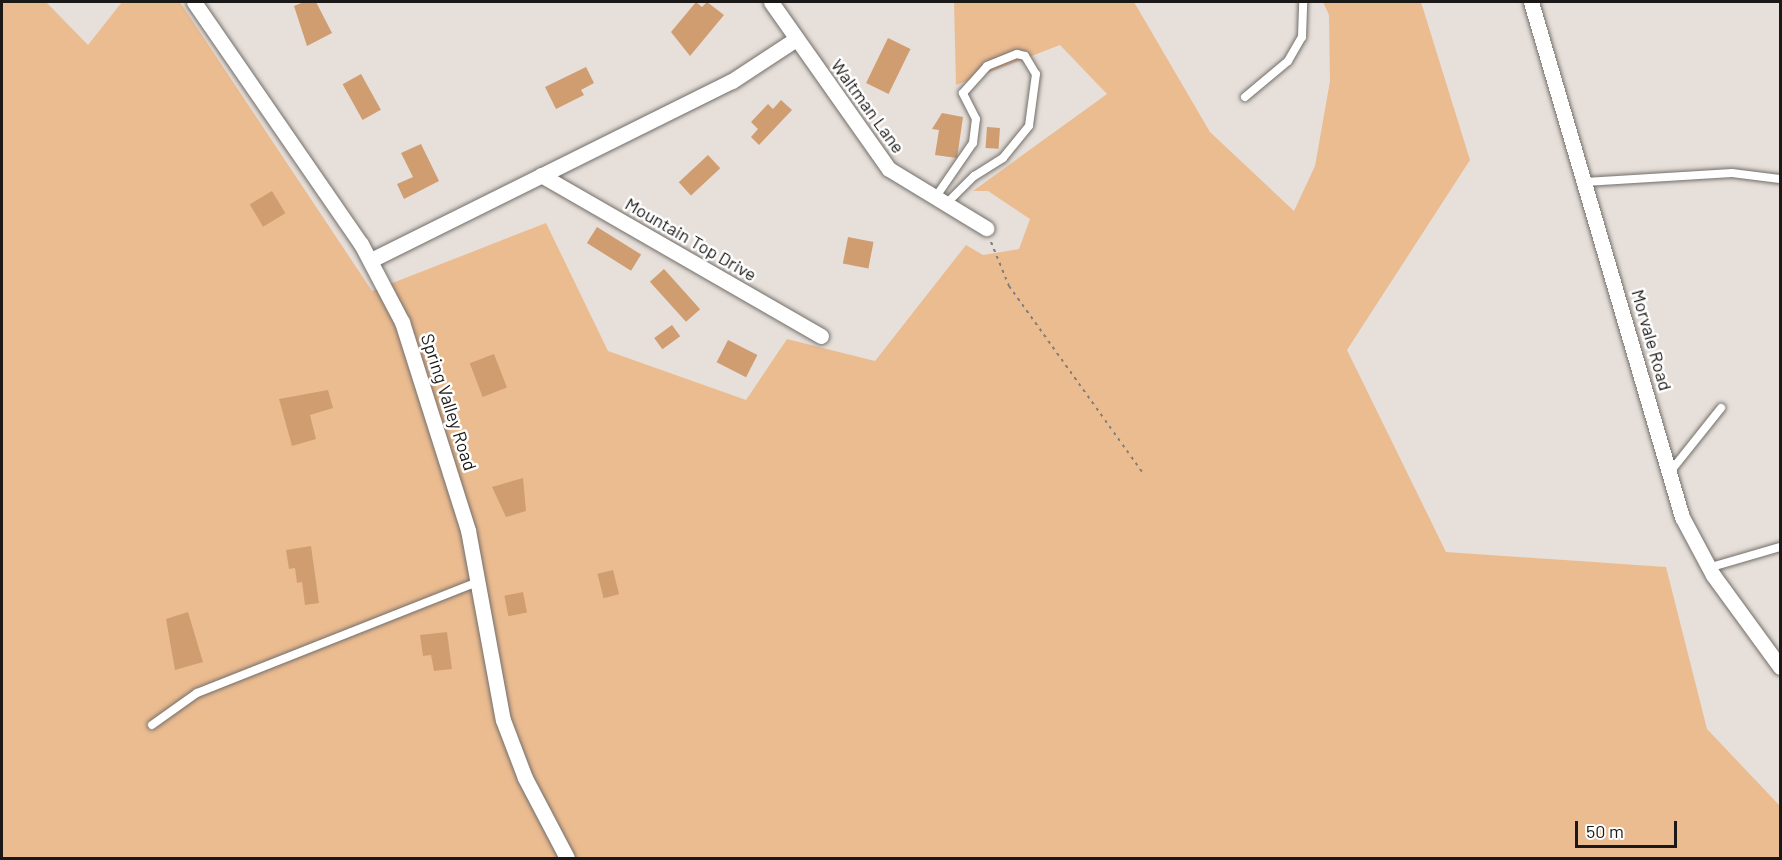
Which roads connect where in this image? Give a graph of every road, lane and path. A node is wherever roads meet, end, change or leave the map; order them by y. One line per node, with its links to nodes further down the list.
1 (194, 2): 12 (street, Spring Valley Road)
2 (771, 2): 5 (street, Waltman Lane)
3 (1303, 2): 6 (lane)
4 (1531, 2): 9 (street, Morvale Road)
5 (796, 39): 7 (street); 10 (street, Waltman Lane)
6 (1245, 97)
7 (541, 175): 12 (street); 13 (street, Mountain Top Drive)
8 (1780, 179): 9 (lane)
9 (1585, 182): 16 (street, Morvale Road)
10 (940, 202): 10 (lane); 11 (street, Waltman Lane)
11 (986, 228): 15 (path)
12 (371, 260): 19 (street, Spring Valley Road)
13 (820, 336)
14 (1721, 408): 16 (lane)
15 (1143, 473)
16 (1669, 474): 18 (street, Morvale Road)
17 (1780, 547): 18 (lane)
18 (1708, 568): 20 (street, Morvale Road)
19 (478, 582): 21 (lane); 22 (street, Spring Valley Road)
20 (1780, 667)
21 (152, 725)
22 (567, 858)

